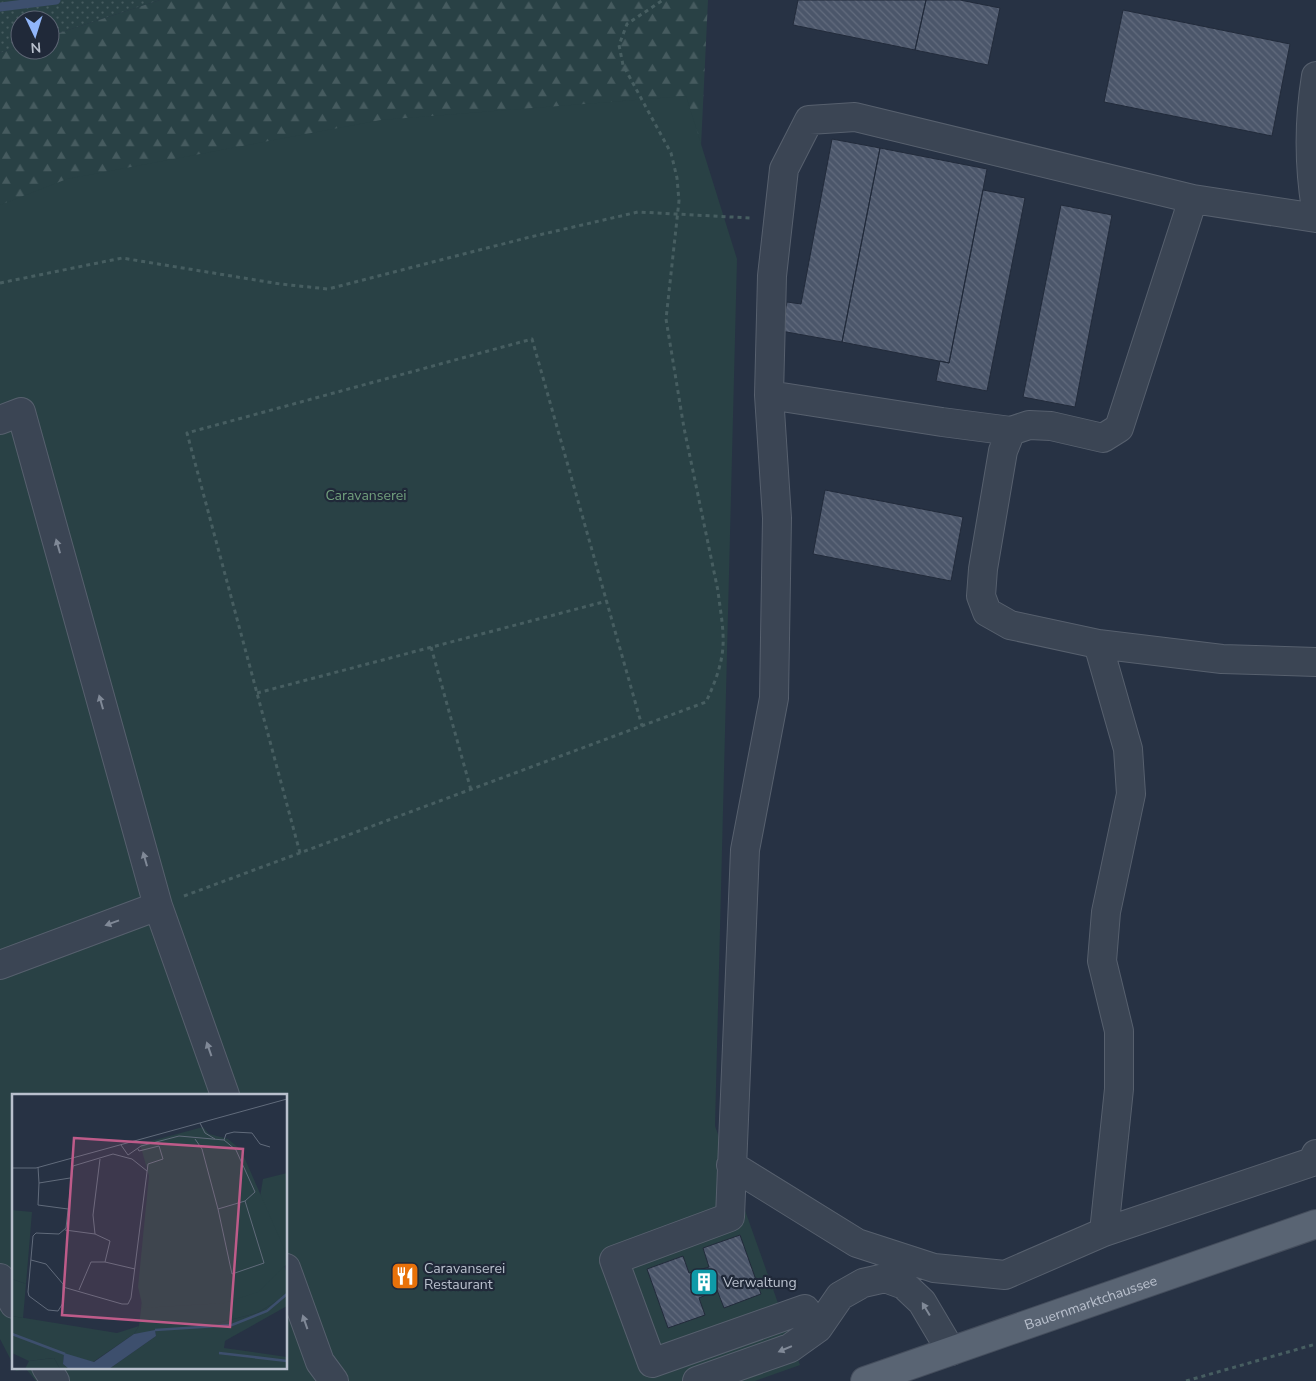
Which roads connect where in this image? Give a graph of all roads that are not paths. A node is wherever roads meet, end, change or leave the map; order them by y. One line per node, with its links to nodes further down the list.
1 (1316, 76): 3 (lane)
2 (1194, 199): 4 (lane); 5 (lane); 7 (lane)
3 (1316, 209)
4 (1316, 218)
5 (769, 396): 7 (lane); 14 (lane)
6 (0, 420): 10 (lane, one-way to 6)
7 (1011, 431): 8 (lane)
8 (1098, 644): 9 (lane); 16 (lane)
9 (1316, 662)
10 (158, 906): 11 (lane, one-way to 11); 12 (lane, one-way to 10)
11 (0, 965)
12 (225, 1094)
13 (1316, 1154): 16 (lane)
14 (731, 1165): 16 (lane); 20 (lane)
15 (1316, 1224): 21 (main road, Bauernmarktchaussee)
16 (1104, 1232)
17 (288, 1274): 23 (lane, one-way to 17)
18 (0, 1278): 19 (lane)
19 (12, 1300)
20 (818, 1328): 21 (lane, one-way to 20); 25 (lane, one-way to 25)
21 (950, 1351): 26 (main road, Bauernmarktchaussee)
22 (47, 1368): 24 (lane)
23 (321, 1375)
24 (55, 1381)
25 (697, 1381)
26 (865, 1381)

